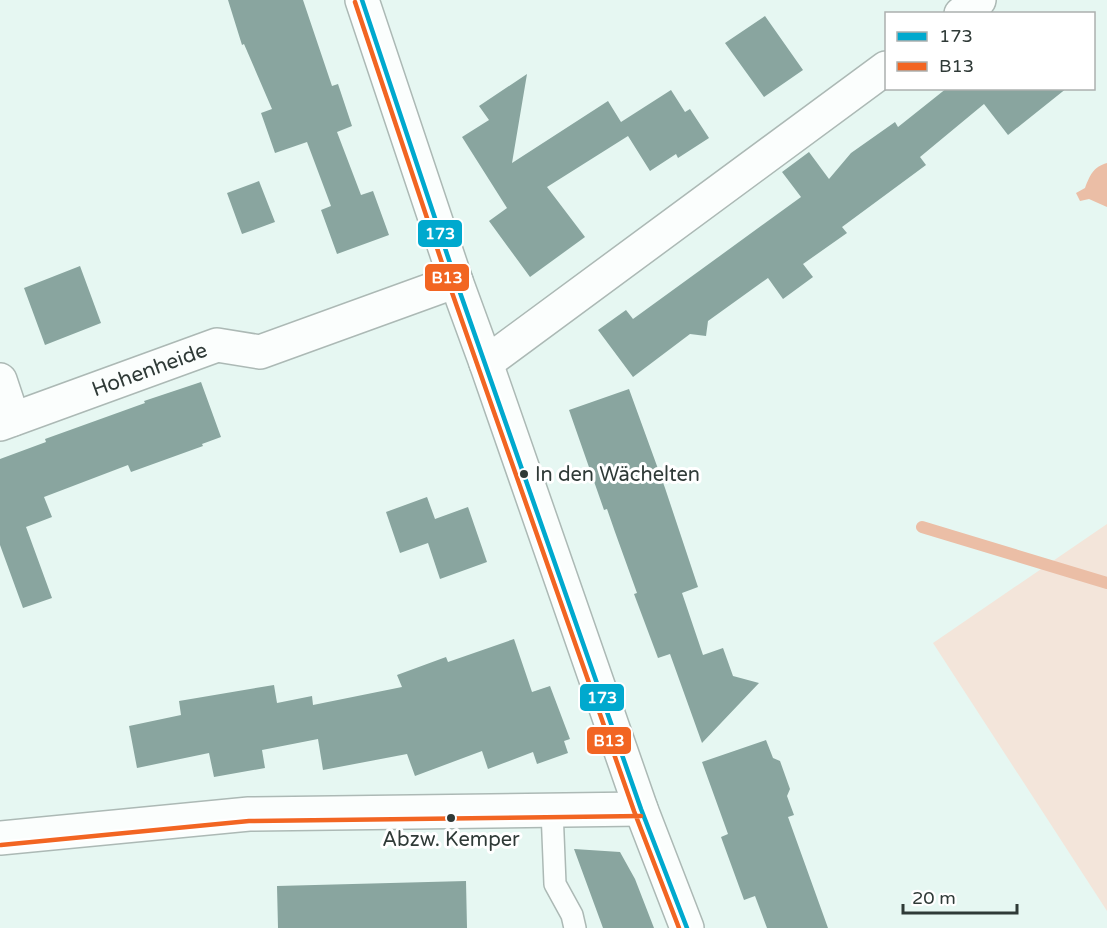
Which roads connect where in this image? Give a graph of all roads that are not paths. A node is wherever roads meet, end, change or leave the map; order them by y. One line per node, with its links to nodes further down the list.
1 (362, 0): 5 (street)
2 (979, 0): 3 (street)
3 (964, 12)
4 (885, 69): 6 (street)
5 (456, 281): 6 (street); 8 (street, Hohenheide)
6 (486, 363): 9 (street)
7 (0, 380): 8 (street, Hohenheide)
8 (7, 422)
9 (641, 808): 10 (street); 13 (street)
10 (552, 810): 11 (street); 12 (lane)
11 (0, 838)
12 (575, 928)
13 (687, 928)

